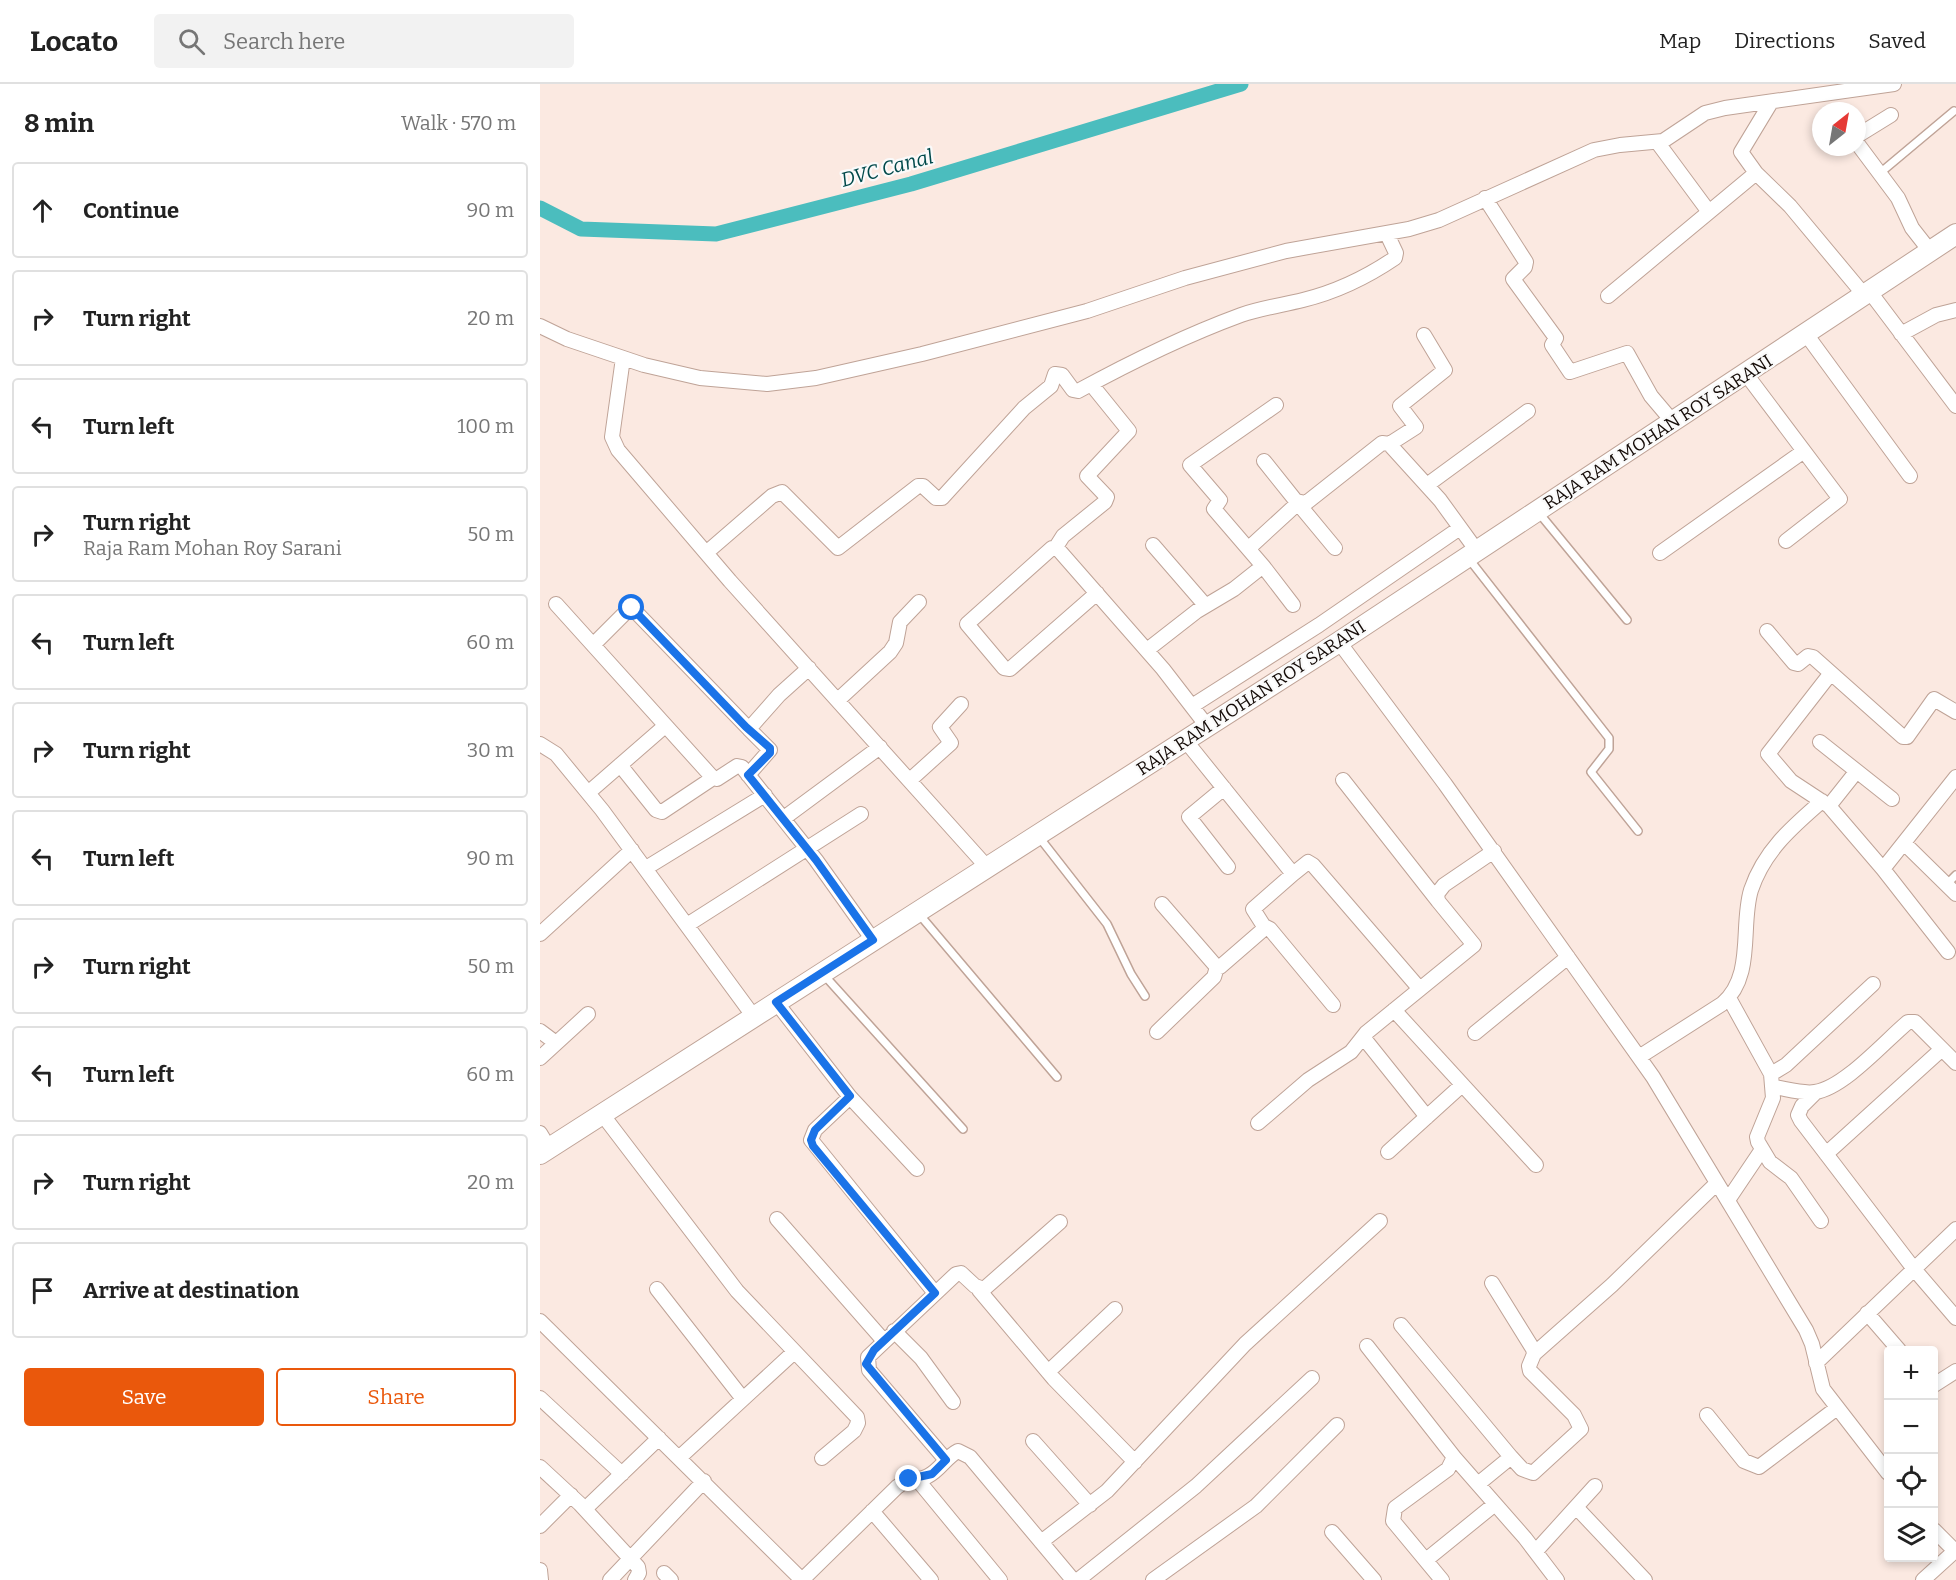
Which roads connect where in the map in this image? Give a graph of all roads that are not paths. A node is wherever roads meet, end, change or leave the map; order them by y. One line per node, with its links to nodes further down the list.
1 (1894, 84): 2 (street)
2 (1770, 104): 6 (street); 8 (street)
3 (1954, 111): 9 (lane)
4 (1891, 115): 5 (street)
5 (1866, 130)
6 (1658, 143): 10 (street); 11 (street)
7 (1866, 155): 9 (street)
8 (1756, 173): 11 (street); 15 (street)
9 (1880, 173): 14 (street)
10 (1485, 198): 12 (street); 28 (street)
11 (1709, 212): 16 (street)
12 (1387, 234): 22 (street); 24 (street)
13 (1956, 234): 14 (street, RAJA RAM MOHAN ROY SARANI)
14 (1930, 251): 15 (street, RAJA RAM MOHAN ROY SARANI)
15 (1867, 294): 19 (street, RAJA RAM MOHAN ROY SARANI); 20 (street)
16 (1608, 296)
17 (1956, 310): 20 (street)
18 (540, 326): 22 (street)
19 (1806, 334): 23 (street, RAJA RAM MOHAN ROY SARANI); 32 (street)
20 (1901, 334): 26 (street)
21 (1424, 335): 29 (street)
22 (623, 358): 42 (street)
23 (1746, 374): 28 (street, RAJA RAM MOHAN ROY SARANI); 30 (street)
24 (1091, 384): 39 (street); 42 (street)
25 (1276, 405): 40 (street)
26 (1956, 406)
27 (1528, 411): 33 (street)
28 (1673, 422): 35 (street, RAJA RAM MOHAN ROY SARANI)
29 (1390, 444): 33 (street); 34 (street)
30 (1804, 451): 37 (street); 43 (street)
31 (1264, 461): 34 (street)
32 (1910, 476)
33 (1427, 485): 36 (street)
34 (1297, 502): 40 (street); 41 (street)
35 (1538, 511): 44 (street, RAJA RAM MOHAN ROY SARANI); 51 (lane)
36 (1460, 528): 44 (street); 60 (street)
37 (1786, 541)
38 (1153, 545): 49 (street)
39 (1056, 547): 46 (street); 46 (street)
40 (1249, 548): 45 (street)
41 (1335, 548)
42 (706, 553): 56 (street)
43 (1660, 553)
44 (1472, 554): 53 (street, RAJA RAM MOHAN ROY SARANI); 83 (lane)
45 (1263, 566): 49 (street); 50 (street)
46 (1097, 593): 55 (street)
47 (919, 602): 58 (street)
48 (556, 604): 54 (street)
49 (1205, 605): 55 (street)
50 (1293, 605)
51 (1627, 620)
52 (1767, 631): 57 (street)
53 (1339, 642): 63 (street, RAJA RAM MOHAN ROY SARANI); 88 (street)
54 (593, 645): 62 (street); 64 (street)
55 (1147, 650): 60 (street)
56 (809, 668): 58 (street); 64 (street)
57 (1831, 674): 61 (street); 80 (street)
58 (838, 700): 68 (street)
59 (961, 704): 74 (street)
60 (1192, 705): 63 (street)
61 (1956, 712)
62 (665, 726): 69 (street); 73 (street)
63 (1208, 726): 65 (street, RAJA RAM MOHAN ROY SARANI)
64 (749, 729): 71 (street)
65 (1185, 740): 76 (street); 84 (street, RAJA RAM MOHAN ROY SARANI)
66 (1820, 742): 70 (street)
67 (540, 744): 77 (street)
68 (880, 747): 74 (street); 82 (street)
69 (620, 765): 73 (street); 77 (street)
70 (1856, 772): 79 (street); 80 (street)
71 (748, 775): 73 (street); 78 (street)
72 (1956, 777): 85 (street)
73 (713, 778)
74 (910, 780): 89 (street)
75 (1343, 780): 95 (street)
76 (1224, 788): 90 (street); 93 (street)
77 (588, 793): 87 (street)
78 (765, 795): 82 (street); 91 (street)
79 (1892, 799)
80 (1826, 803): 92 (street); 109 (street)
81 (861, 814): 86 (street)
82 (784, 818): 86 (street)
83 (1638, 831)
84 (1037, 835): 89 (street, RAJA RAM MOHAN ROY SARANI); 108 (lane)
85 (1904, 843): 92 (street); 94 (street)
86 (808, 849): 98 (street); 101 (street)
87 (632, 850): 91 (street); 100 (street)
88 (1494, 851): 95 (street); 103 (street)
89 (987, 867): 97 (street, RAJA RAM MOHAN ROY SARANI)
90 (1228, 867)
91 (646, 868): 98 (street)
92 (1883, 868): 102 (street)
93 (1293, 874): 99 (street); 107 (street)
94 (1953, 885)
95 (1438, 901): 107 (street)
96 (1162, 904): 104 (street)
97 (917, 912): 101 (street, RAJA RAM MOHAN ROY SARANI); 124 (lane)
98 (687, 926): 114 (street)
99 (1266, 927): 104 (street); 111 (street)
100 (540, 934)
101 (873, 940): 105 (street, RAJA RAM MOHAN ROY SARANI)
102 (1948, 952)
103 (1568, 957): 117 (street); 121 (street)
104 (1217, 967): 116 (street)
105 (822, 973): 110 (street, RAJA RAM MOHAN ROY SARANI); 132 (lane)
106 (1874, 984): 125 (street)
107 (1419, 988): 112 (street)
108 (1145, 996)
109 (1729, 998): 121 (street); 125 (street)
110 (776, 1002): 114 (street, RAJA RAM MOHAN ROY SARANI); 128 (street)
111 (1333, 1005)
112 (1394, 1010): 118 (street); 126 (street)
113 (588, 1014): 119 (street)
114 (754, 1017): 129 (street, RAJA RAM MOHAN ROY SARANI)
115 (540, 1031): 119 (street)
116 (1157, 1032)
117 (1475, 1033)
118 (1363, 1037): 130 (street); 131 (street)
119 (556, 1043): 122 (street)
120 (1942, 1048): 123 (street); 127 (street); 136 (street)
121 (1639, 1057): 139 (street)
122 (540, 1058)
123 (1956, 1063)
124 (1057, 1077)
125 (1772, 1081): 127 (street); 134 (street)
126 (1462, 1084): 130 (street); 137 (street)
127 (1816, 1092): 136 (street)
128 (850, 1096): 138 (street); 150 (street)
129 (602, 1114): 133 (street, RAJA RAM MOHAN ROY SARANI); 159 (street)
130 (1427, 1117): 135 (street)
131 (1258, 1123)
132 (963, 1129)
133 (543, 1145)
134 (1761, 1151): 140 (street); 143 (street)
135 (1388, 1152)
136 (1826, 1154): 146 (street)
137 (1536, 1165)
138 (916, 1169)
139 (1717, 1183): 140 (street); 160 (street)
140 (1728, 1200): 161 (street)
141 (777, 1219): 156 (street)
142 (1380, 1221): 179 (street)
143 (1821, 1221)
144 (1060, 1222): 149 (street)
145 (1956, 1229): 146 (street)
146 (1914, 1269): 152 (street); 153 (street)
147 (1491, 1283): 160 (street)
148 (657, 1289): 167 (street)
149 (979, 1290): 150 (street); 163 (street)
150 (935, 1293): 156 (street)
151 (1115, 1309): 163 (street)
152 (1867, 1313): 158 (street); 161 (street)
153 (1956, 1318)
154 (540, 1321): 172 (street)
155 (1401, 1325): 176 (street)
156 (889, 1336): 168 (street); 178 (street)
157 (1367, 1346): 175 (street)
158 (1896, 1346)
159 (794, 1353): 167 (street); 177 (street)
160 (1534, 1354): 176 (street)
161 (1816, 1363): 169 (street)
162 (1956, 1371): 165 (street)
163 (1048, 1372): 179 (street)
164 (1312, 1378): 209 (street)
165 (1938, 1382)
166 (540, 1398): 182 (street)
167 (743, 1400): 174 (street)
168 (953, 1402)
169 (1837, 1408): 170 (street); 181 (street)
170 (1707, 1415)
171 (1337, 1425): 210 (street)
172 (659, 1438): 174 (street); 182 (street)
173 (1033, 1441): 189 (street)
174 (680, 1457): 184 (street)
175 (1454, 1457): 185 (street); 200 (street)
176 (1511, 1457): 185 (street)
177 (822, 1458)
178 (946, 1460): 183 (street); 196 (street)
179 (1135, 1462): 189 (street)
180 (540, 1467): 187 (street)
181 (1884, 1468)
182 (621, 1474): 191 (street)
183 (916, 1478): 192 (street); 207 (street)
184 (704, 1481): 199 (street); 202 (street)
185 (1478, 1484): 188 (street)
186 (1595, 1486): 190 (street)
187 (571, 1495): 191 (street); 193 (street)
188 (1495, 1504): 197 (street); 200 (street)
189 (1090, 1505): 196 (street)
190 (1576, 1507): 197 (street); 214 (street)
191 (585, 1509): 199 (street)
192 (872, 1511): 202 (street); 206 (street)
193 (540, 1526)
194 (1332, 1532): 211 (street)
195 (1938, 1534): 198 (street)
196 (1041, 1542): 208 (street)
197 (1536, 1551): 213 (street)
198 (1955, 1551): 215 (street)
199 (630, 1558): 204 (street); 205 (street)
200 (1426, 1560): 212 (street)
201 (540, 1570): 203 (street)
202 (797, 1578)
203 (541, 1580)
204 (610, 1580)
205 (635, 1580)
206 (931, 1580)
207 (1000, 1580)
208 (1073, 1580)
209 (1078, 1580)
210 (1153, 1580)
211 (1374, 1580)
212 (1442, 1580)
213 (1557, 1580)
214 (1644, 1580)
215 (1923, 1580)

